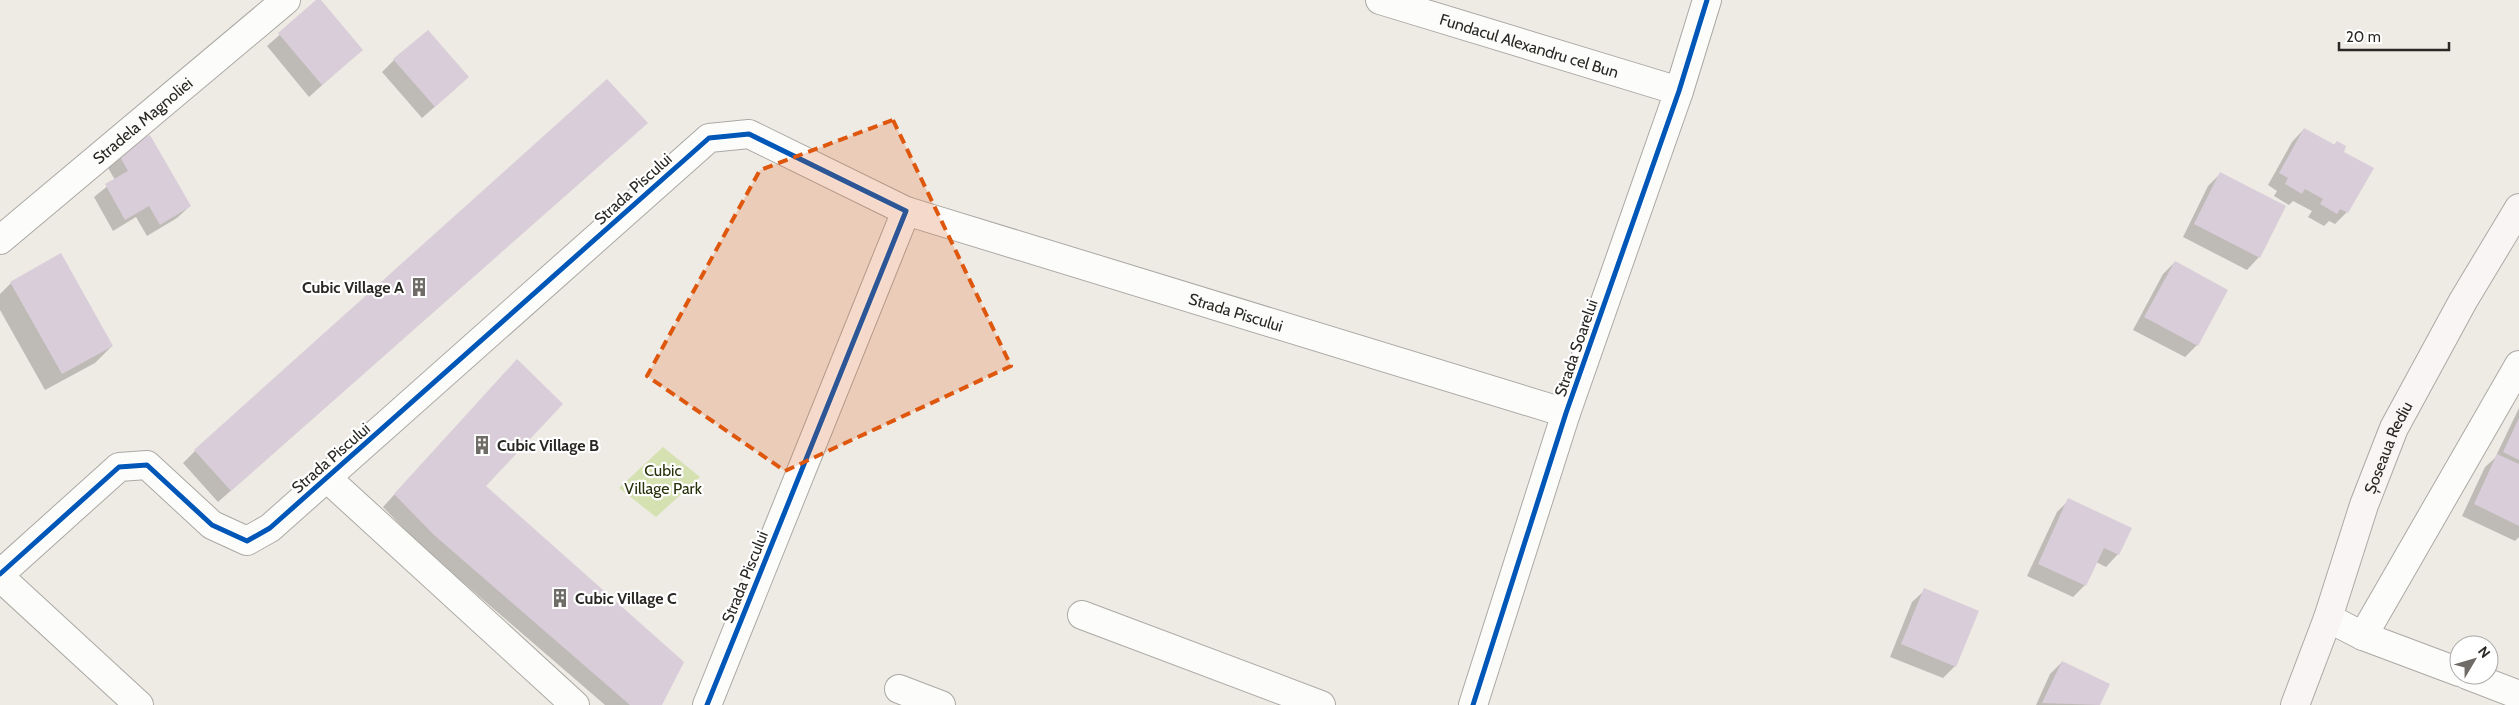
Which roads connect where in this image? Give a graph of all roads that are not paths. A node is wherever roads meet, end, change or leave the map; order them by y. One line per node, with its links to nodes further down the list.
1 (286, 0): 7 (street, Stradela Magnoliei)
2 (1380, 0): 4 (street, Fundacul Alexandru cel Bun)
3 (1707, 0): 4 (street, Strada Soarelui)
4 (1678, 91): 9 (street, Strada Soarelui)
5 (2519, 208): 13 (main road, Șoseaua Rediu)
6 (906, 211): 9 (street, Strada Piscului); 10 (street, Strada Piscului); 21 (street, Strada Piscului)
7 (0, 240)
8 (2519, 365): 14 (street)
9 (1566, 413): 24 (street, Strada Soarelui)
10 (328, 479): 11 (street, Strada Piscului); 20 (street, Strada Piscului)
11 (0, 575): 19 (street)
12 (1082, 615): 23 (street)
13 (2328, 618): 14 (street); 25 (main road, Șoseaua Rediu)
14 (2363, 636): 15 (street)
15 (2449, 668)
16 (2493, 685): 18 (street)
17 (899, 689): 22 (street)
18 (2519, 695)
19 (139, 705)
20 (575, 705)
21 (707, 705)
22 (942, 705)
23 (1321, 705)
24 (1473, 705)
25 (2296, 705)

